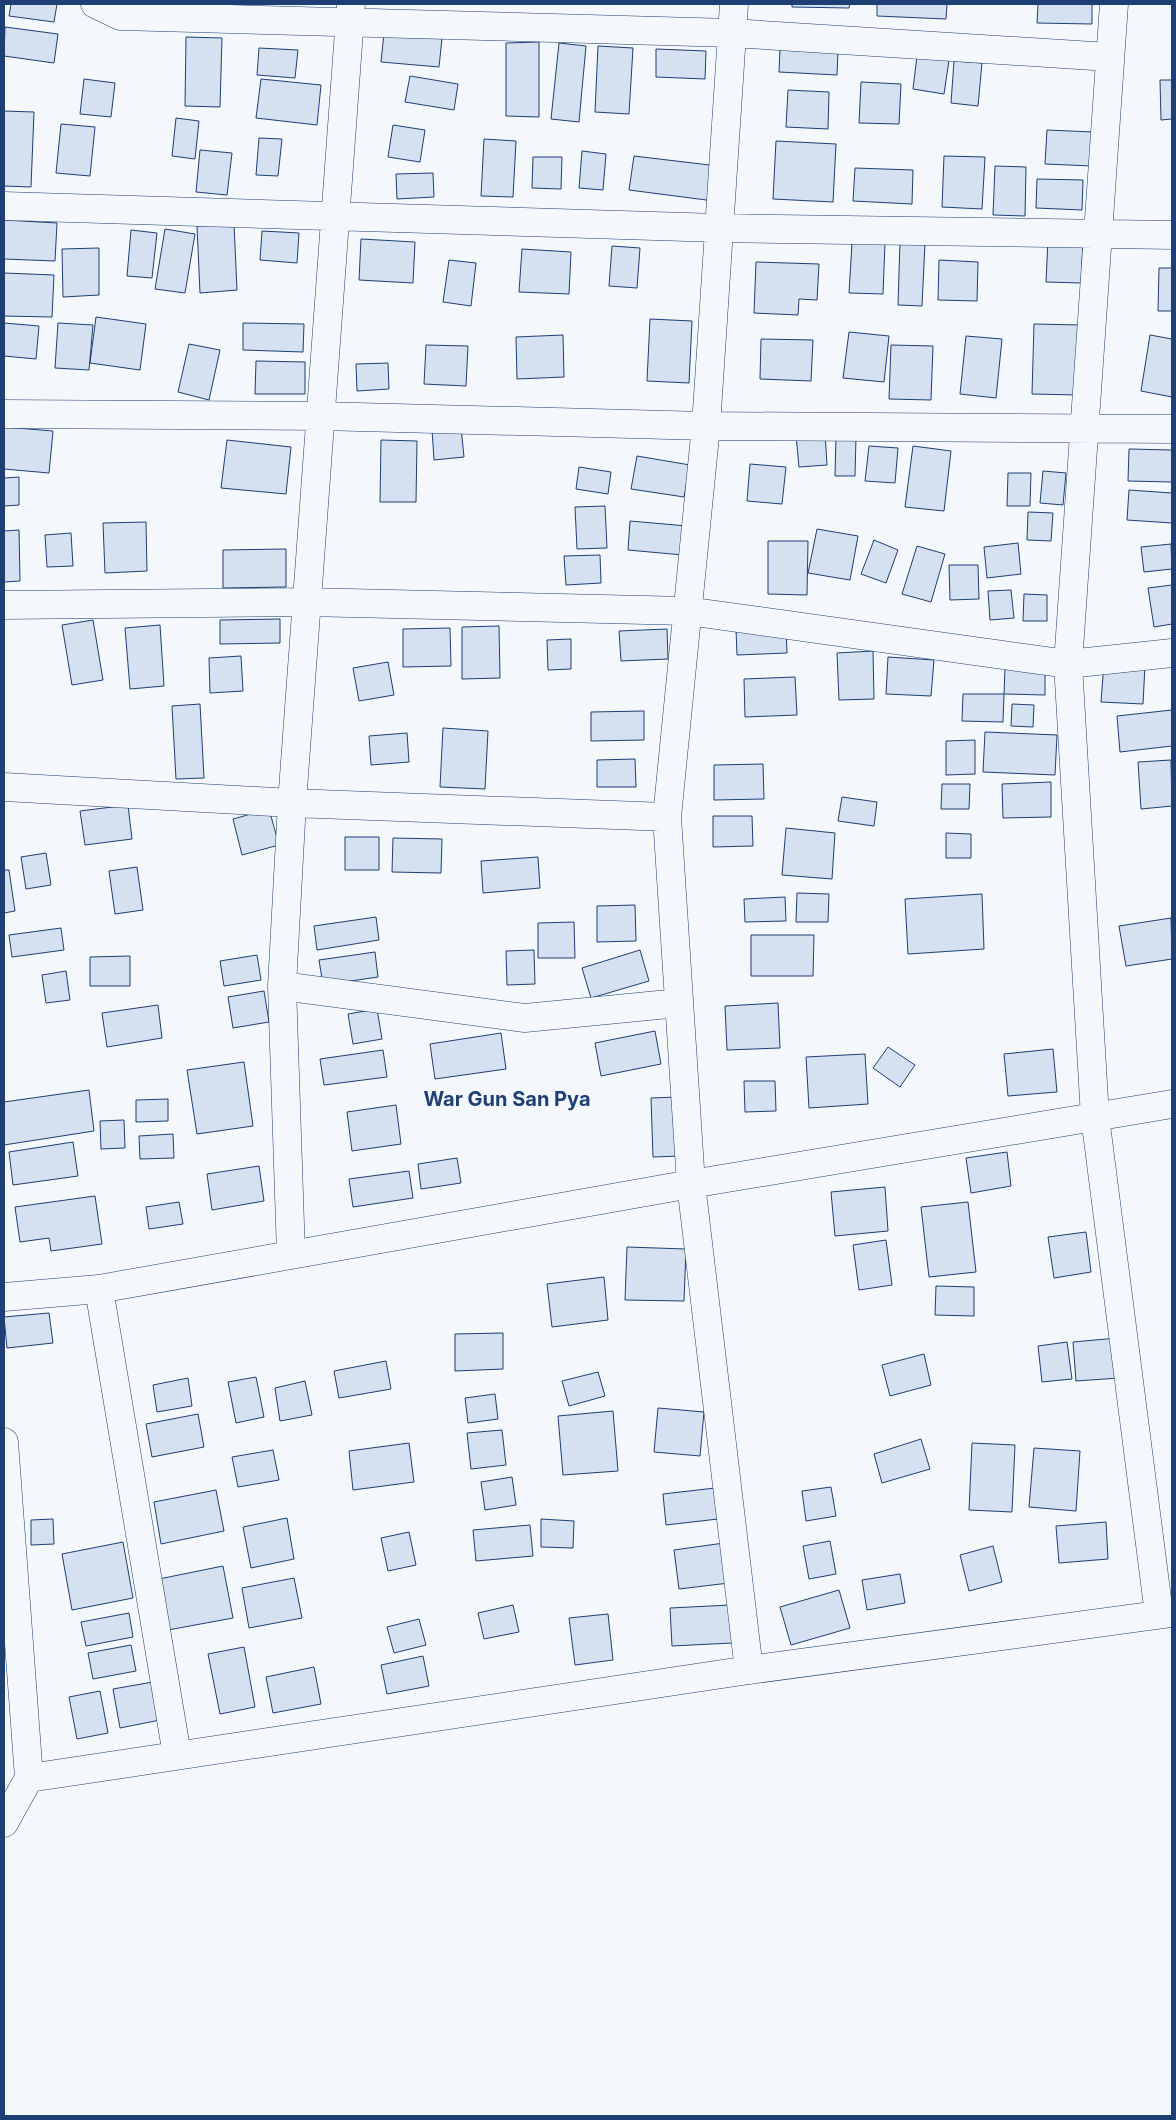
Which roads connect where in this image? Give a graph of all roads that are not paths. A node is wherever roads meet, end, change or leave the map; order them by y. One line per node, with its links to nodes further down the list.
1 (96, 4): 4 (street)
2 (734, 4): 5 (street)
3 (1114, 4): 6 (street)
4 (350, 13): 5 (street); 8 (street)
5 (732, 33): 6 (street); 9 (street)
6 (1109, 57): 10 (street)
7 (4, 206): 8 (street)
8 (335, 217): 9 (street); 13 (street)
9 (719, 228): 10 (street); 14 (street)
10 (1097, 235): 11 (street); 15 (street)
11 (1172, 235)
12 (4, 414): 13 (street)
13 (320, 416): 14 (street); 17 (street)
14 (706, 426): 15 (street); 19 (street)
15 (1084, 428): 16 (street); 21 (street)
16 (1172, 429)
17 (306, 602): 18 (street); 19 (street); 23 (street)
18 (4, 605)
19 (687, 611): 21 (street); 24 (street)
20 (1172, 652): 21 (street)
21 (1068, 664): 28 (street)
22 (4, 787): 23 (street)
23 (292, 803): 24 (street); 25 (street)
24 (667, 817): 26 (street)
25 (282, 986): 26 (street); 30 (street)
26 (678, 1003): 29 (street)
27 (1172, 1104): 28 (street)
28 (1095, 1117): 29 (street); 34 (street)
29 (690, 1184): 30 (street); 35 (street)
30 (291, 1254): 31 (street)
31 (99, 1289): 32 (street); 36 (street)
32 (4, 1297)
33 (4, 1442): 37 (street)
34 (1166, 1614): 35 (street)
35 (749, 1670): 36 (street)
36 (178, 1755): 37 (street)
37 (29, 1778): 38 (street)
38 (4, 1823)

